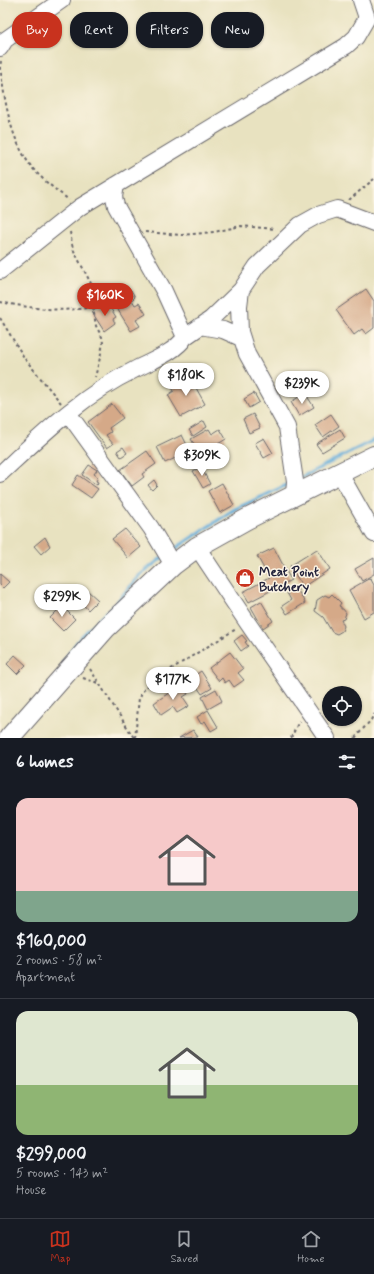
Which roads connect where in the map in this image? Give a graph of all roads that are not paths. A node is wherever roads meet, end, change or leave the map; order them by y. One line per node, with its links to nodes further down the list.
1 (62, 0): 3 (street)
2 (361, 0): 4 (street)
3 (2, 42)
4 (116, 185): 6 (street); 9 (street)
5 (374, 223): 7 (street)
6 (0, 271)
7 (241, 290): 8 (street); 10 (street)
8 (200, 326): 9 (street); 10 (street)
9 (185, 337): 11 (street)
10 (241, 338): 15 (street)
11 (68, 413): 13 (street); 18 (street)
12 (374, 456): 14 (main road)
13 (0, 474)
14 (340, 474): 15 (main road); 16 (street)
15 (294, 495): 17 (main road)
16 (374, 534)
17 (197, 547): 18 (main road); 20 (street)
18 (173, 565): 19 (main road)
19 (9, 738)
20 (327, 738)

